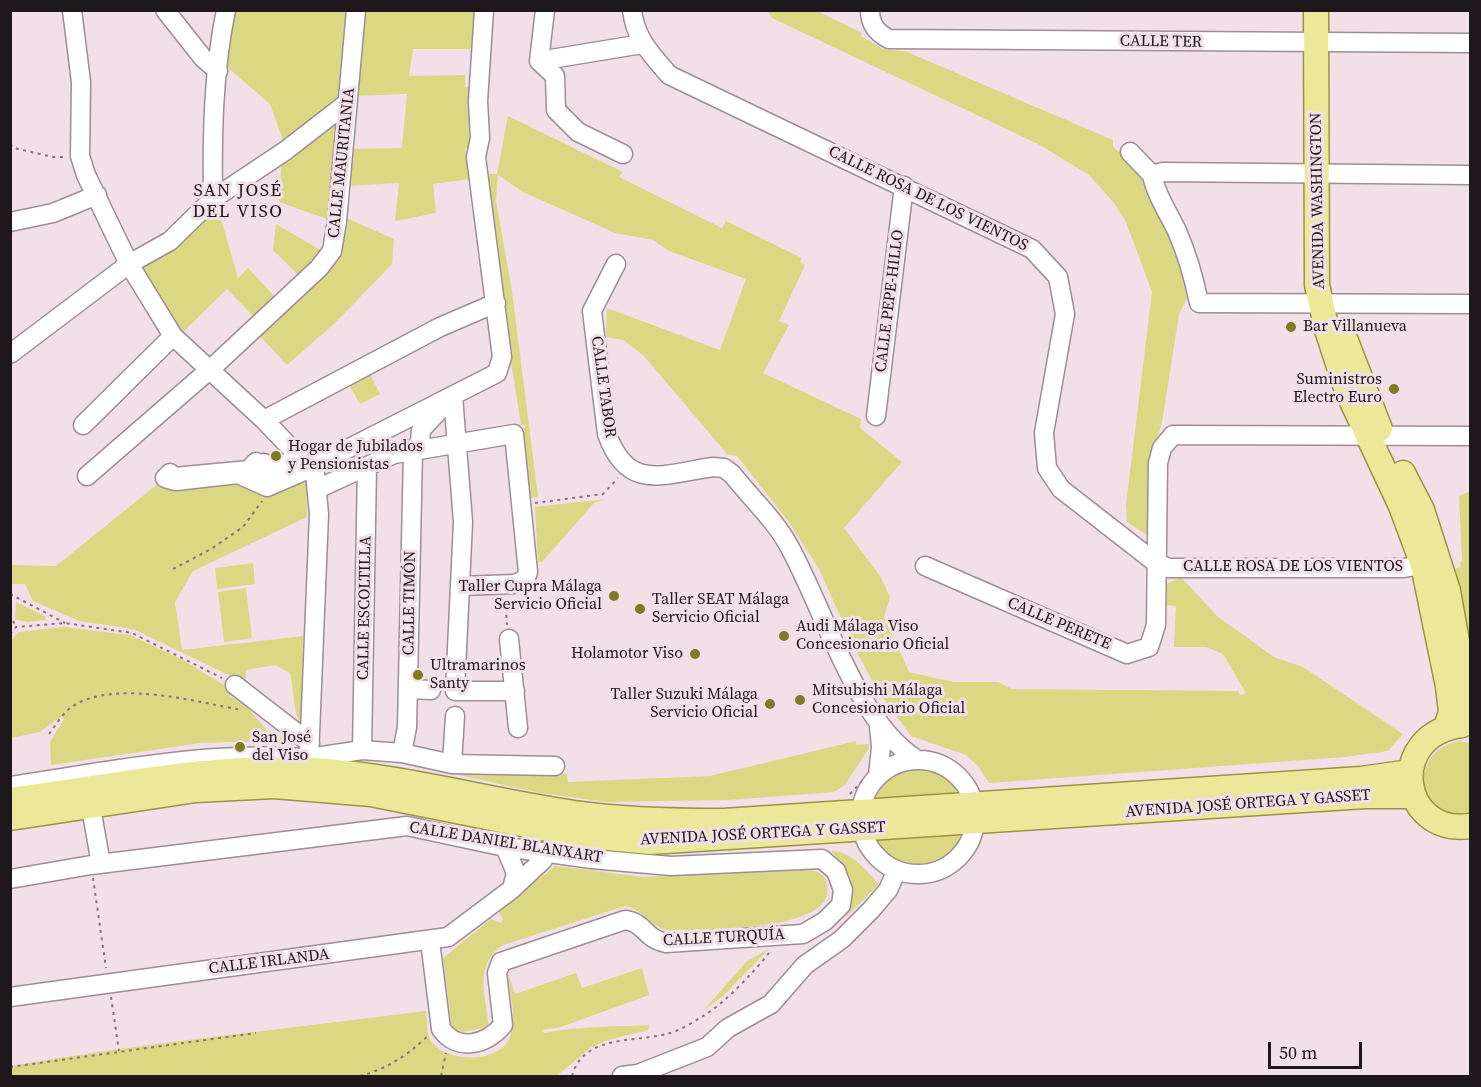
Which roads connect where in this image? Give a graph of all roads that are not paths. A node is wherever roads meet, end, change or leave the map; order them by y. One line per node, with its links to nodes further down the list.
1 (72, 10): 23 (street)
2 (165, 10): 15 (street)
3 (226, 10): 15 (street)
4 (356, 10): 16 (street, CALLE MAURITANIA)
5 (484, 10): 28 (street)
6 (545, 10): 14 (street)
7 (632, 10): 12 (street, CALLE ROSA DE LOS VIENTOS)
8 (870, 10): 11 (street, CALLE TER)
9 (1316, 10): 11 (main road, AVENIDA WASHINGTON)
10 (1331, 10): 11 (main road, AVENIDA WASHINGTON)
11 (1323, 43): 13 (street, CALLE TER); 19 (main road, AVENIDA WASHINGTON)
12 (642, 44): 14 (street); 22 (street, CALLE ROSA DE LOS VIENTOS)
13 (1470, 44)
14 (539, 61): 18 (street)
15 (218, 71): 24 (street)
16 (347, 103): 24 (street); 33 (street, CALLE MAURITANIA)
17 (1130, 152): 20 (street)
18 (623, 154)
19 (1323, 174): 20 (street); 21 (street); 29 (main road, AVENIDA WASHINGTON)
20 (1152, 175): 29 (street)
21 (1470, 175)
22 (904, 186): 35 (street, CALLE PEPE-HILLO); 48 (street, CALLE ROSA DE LOS VIENTOS)
23 (97, 195): 25 (street); 26 (street)
24 (213, 199): 26 (street)
25 (10, 222)
26 (129, 264): 31 (street); 32 (street)
27 (615, 264): 59 (street, CALLE TABOR)
28 (496, 303): 34 (street); 36 (street)
29 (1327, 303): 30 (street); 41 (main road, AVENIDA WASHINGTON)
30 (1470, 304)
31 (173, 336): 33 (street); 38 (street)
32 (10, 354)
33 (208, 370): 36 (street); 46 (street, CALLE MAURITANIA)
34 (453, 396): 37 (street); 39 (street); 42 (street)
35 (876, 416)
36 (264, 420): 45 (street)
37 (401, 422): 39 (street); 45 (street)
38 (83, 425)
39 (421, 430): 43 (street)
40 (1470, 435): 41 (street)
41 (1375, 437): 48 (street); 49 (main road, AVENIDA WASHINGTON)
42 (457, 443): 43 (street); 51 (street); 51 (street)
43 (412, 452): 44 (street); 54 (street, CALLE TIMÓN)
44 (367, 466): 47 (street); 63 (street, CALLE ESCOLTILLA)
45 (308, 469): 45 (street); 47 (street)
46 (87, 476)
47 (317, 489): 64 (street)
48 (1156, 563): 49 (street, CALLE ROSA DE LOS VIENTOS); 50 (street, CALLE PERETE)
49 (1431, 563): 57 (main road, AVENIDA WASHINGTON); 61 (main road, AVENIDA WASHINGTON)
50 (925, 566)
51 (460, 586): 56 (street)
52 (509, 637): 56 (street)
53 (235, 685): 64 (street)
54 (408, 689): 55 (street); 65 (street, CALLE TIMÓN)
55 (431, 690)
56 (515, 691): 62 (street)
57 (1470, 715)
58 (455, 716): 67 (street)
59 (879, 726): 66 (street); 69 (street)
60 (1470, 726): 61 (main road)
61 (1446, 727): 70 (main road)
62 (518, 728)
63 (362, 750): 64 (street); 65 (street)
64 (309, 751): 71 (street, AVENIDA JOSÉ ORTEGA Y GASSET); 75 (street, AVENIDA JOSÉ ORTEGA Y GASSET)
65 (402, 753): 67 (street)
66 (924, 757): 69 (street); 74 (street)
67 (452, 764): 68 (street)
68 (555, 766)
69 (879, 770): 76 (street)
70 (1410, 772): 72 (main road); 74 (main road, AVENIDA JOSÉ ORTEGA Y GASSET)
71 (10, 786)
72 (1413, 796): 74 (main road, AVENIDA JOSÉ ORTEGA Y GASSET); 79 (main road)
73 (10, 800): 75 (main road, AVENIDA JOSÉ ORTEGA Y GASSET)
74 (977, 805): 76 (main road, AVENIDA JOSÉ ORTEGA Y GASSET); 82 (street)
75 (546, 808): 76 (main road, AVENIDA JOSÉ ORTEGA Y GASSET)
76 (856, 813): 77 (main road, AVENIDA JOSÉ ORTEGA Y GASSET); 82 (street)
77 (10, 818)
78 (93, 819): 83 (street)
79 (1470, 826)
80 (506, 847): 83 (street, CALLE DANIEL BLANXART); 85 (street); 86 (street, CALLE DANIEL BLANXART)
81 (543, 860): 85 (street, CALLE IRLANDA)
82 (897, 870): 89 (street)
83 (97, 871): 84 (street, CALLE DANIEL BLANXART)
84 (10, 879)
85 (512, 889): 87 (street, CALLE IRLANDA)
86 (843, 890): 87 (street, CALLE TURQUÍA)
87 (430, 941): 88 (street, CALLE IRLANDA)
88 (10, 997)
89 (622, 1077)

